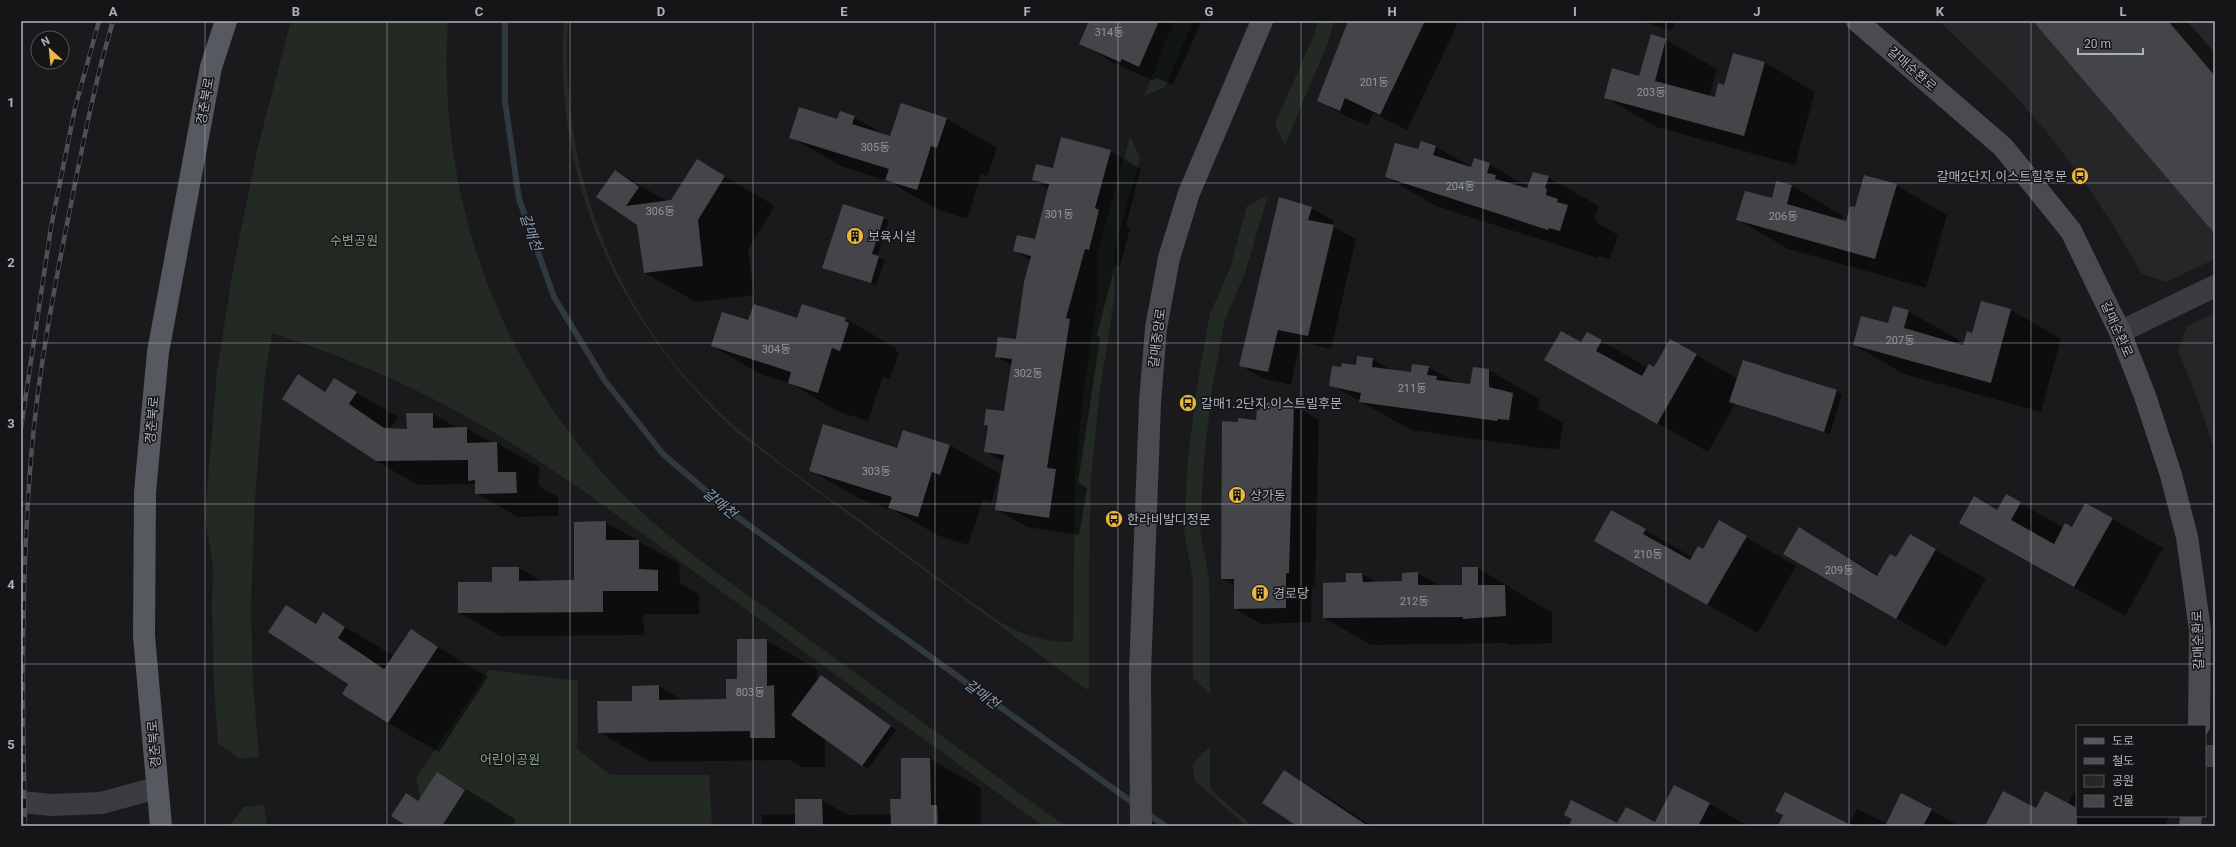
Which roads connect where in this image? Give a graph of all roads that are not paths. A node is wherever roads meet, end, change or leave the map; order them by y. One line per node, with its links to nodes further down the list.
1 (226, 21): 7 (main road, 경춘북로)
2 (1262, 21): 10 (street, 갈매중앙로)
3 (1857, 21): 5 (street, 갈매순환로)
4 (2215, 286): 5 (street)
5 (2120, 332): 6 (street, 갈매순환로)
6 (2199, 725)
7 (157, 788): 8 (street); 9 (main road, 경춘북로)
8 (21, 802)
9 (161, 826)
10 (1141, 826)

